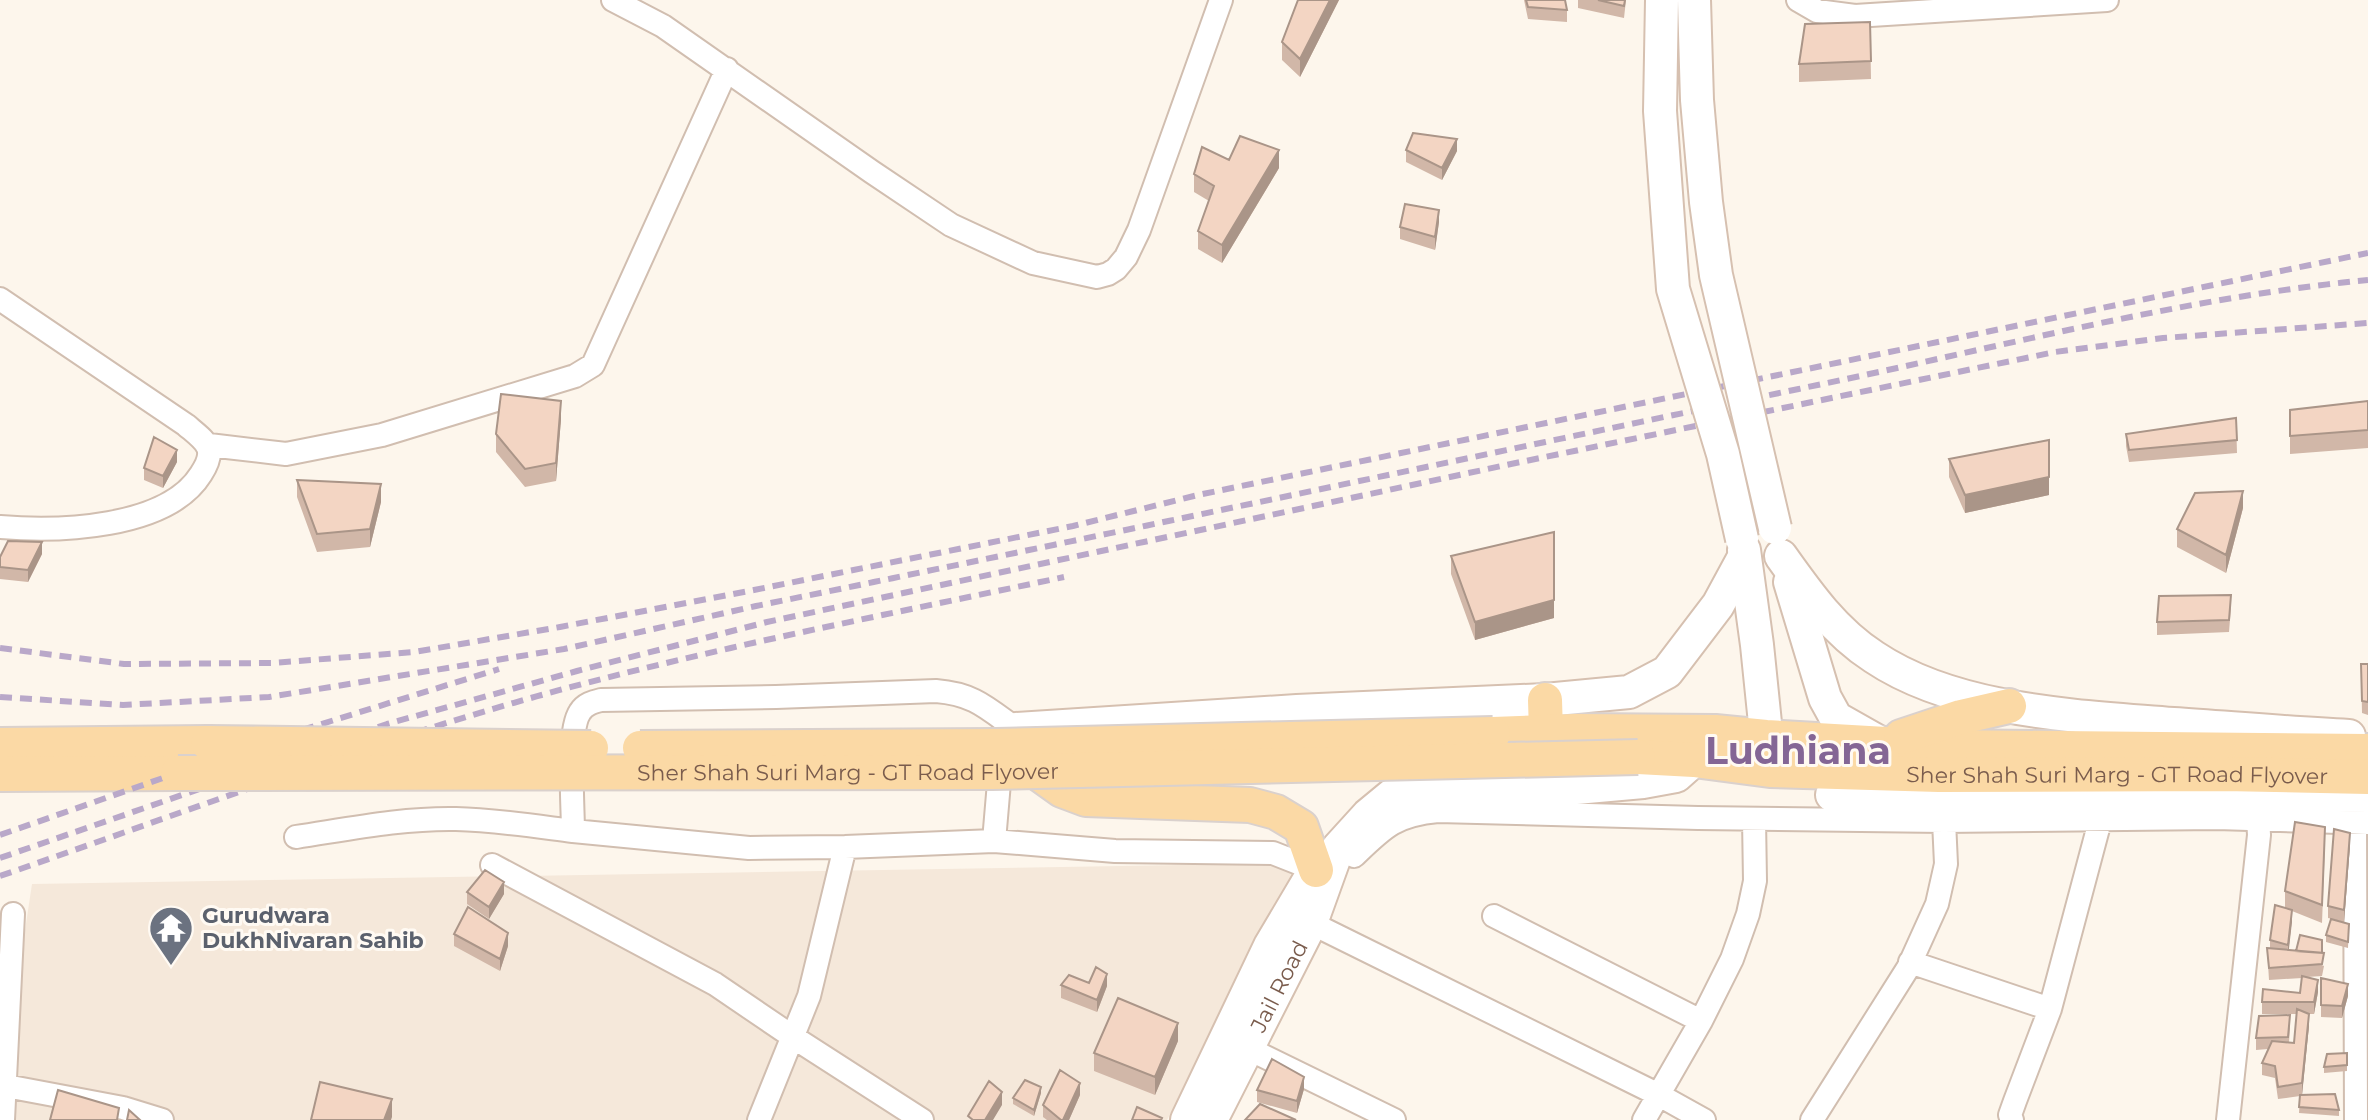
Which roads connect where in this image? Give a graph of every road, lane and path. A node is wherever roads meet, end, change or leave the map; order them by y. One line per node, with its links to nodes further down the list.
1 (613, 0): 10 (street)
2 (1221, 0): 10 (street)
3 (1662, 0): 14 (main road, bridge)
4 (1694, 0): 15 (main road, bridge)
5 (1798, 0): 9 (street)
6 (2107, 0): 7 (street)
7 (2078, 1): 8 (street)
8 (1935, 5): 9 (street)
9 (1855, 8)
10 (727, 69): 12 (street)
11 (0, 299): 12 (street)
12 (209, 445): 13 (street)
13 (0, 527)
14 (1744, 557): 17 (main road); 24 (main road)
15 (1782, 558): 16 (main road); 20 (main road); 21 (main road)
16 (2009, 706): 19 (main road); 21 (main road)
17 (1545, 716): 18 (main road); 22 (main road, Sher Shah Suri Marg - GT Road Flyover, bridge); 24 (main road, Sher Shah Suri Marg - GT Road Flyover)
18 (1010, 735): 35 (street); 37 (street)
19 (2368, 737)
20 (1813, 740): 21 (main road, Sher Shah Suri Marg - GT Road Flyover); 24 (main road, Sher Shah Suri Marg - GT Road Flyover)
21 (1882, 744): 23 (main road, Sher Shah Suri Marg - GT Road Flyover)
22 (0, 745)
23 (2368, 751)
24 (1768, 754): 25 (main road, Sher Shah Suri Marg - GT Road Flyover); 28 (main road, Sher Shah Suri Marg - GT Road Flyover); 29 (main road)
25 (1694, 760): 26 (main road, Sher Shah Suri Marg - GT Road Flyover, bridge); 39 (main road)
26 (1034, 770): 27 (main road, Sher Shah Suri Marg - GT Road Flyover, bridge); 39 (main road)
27 (0, 774)
28 (2368, 777)
29 (1832, 795): 30 (main road)
30 (2364, 814): 32 (street); 63 (street)
31 (1754, 819): 33 (street); 39 (street); 46 (street)
32 (2258, 819): 34 (street); 62 (street)
33 (1944, 821): 34 (street); 44 (street)
34 (2100, 821): 45 (street)
35 (573, 831): 36 (street); 38 (street)
36 (296, 837)
37 (994, 841): 38 (street); 39 (street)
38 (845, 847): 47 (street)
39 (1320, 853): 43 (main road, Jail Road); 55 (main road, Jail Road)
40 (492, 865): 47 (street)
41 (13, 914): 49 (street)
42 (1494, 916): 46 (street)
43 (1311, 923): 48 (main road, Jail Road); 50 (street)
44 (1910, 962): 45 (street); 60 (street)
45 (2050, 1009): 61 (street)
46 (1701, 1021): 50 (street)
47 (793, 1037): 53 (street); 54 (street)
48 (1247, 1048): 56 (main road, Jail Road); 57 (street)
49 (6, 1086): 51 (street); 52 (street)
50 (1659, 1095): 58 (street); 59 (street)
51 (3, 1120)
52 (162, 1120)
53 (759, 1120)
54 (922, 1120)
55 (1187, 1120)
56 (1211, 1120)
57 (1394, 1120)
58 (1644, 1120)
59 (1704, 1120)
60 (1812, 1120)
61 (2012, 1120)
62 (2228, 1120)
63 (2356, 1120)

